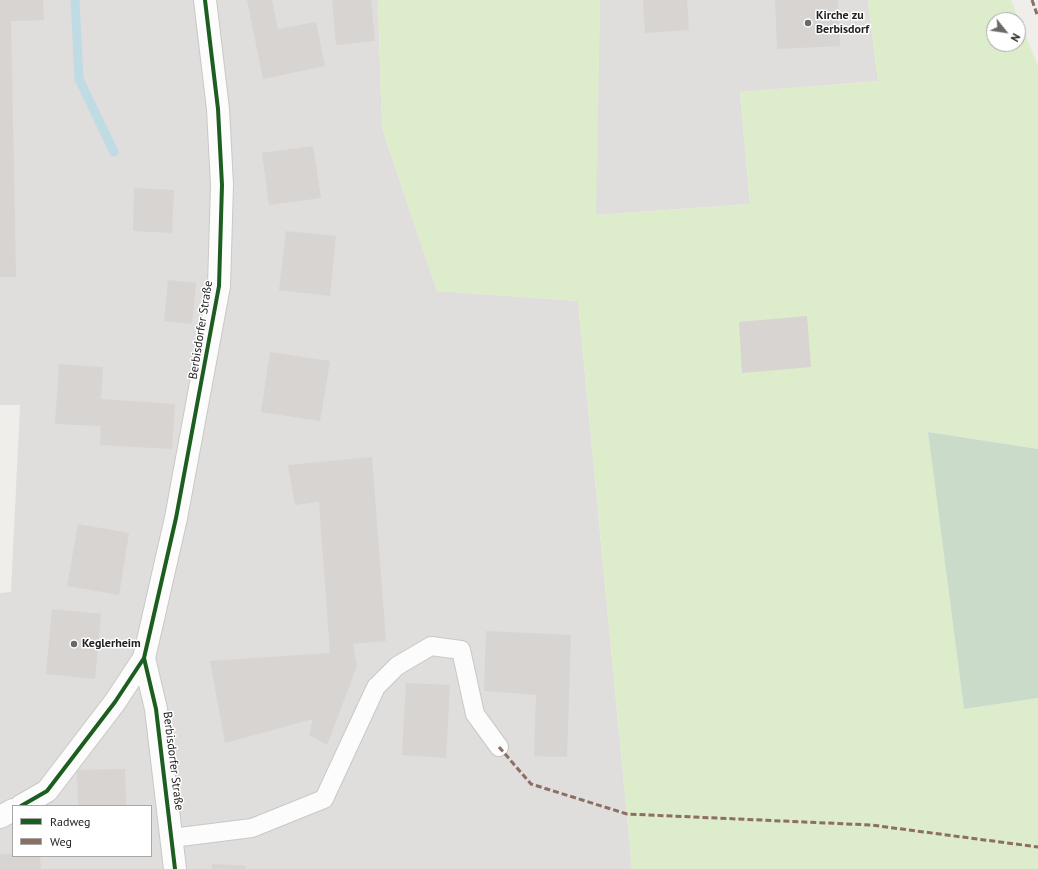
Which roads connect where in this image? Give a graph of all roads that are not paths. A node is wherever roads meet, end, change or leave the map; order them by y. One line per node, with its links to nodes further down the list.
1 (205, 0): 2 (street, Berbisdorfer Straße)
2 (144, 658): 4 (street, Berbisdorfer Straße); 7 (street, Berbisdorfer Straße)
3 (499, 747): 7 (lane)
4 (23, 805)
5 (12, 811): 6 (street)
6 (0, 817)
7 (172, 838): 8 (street, Berbisdorfer Straße)
8 (175, 869)

